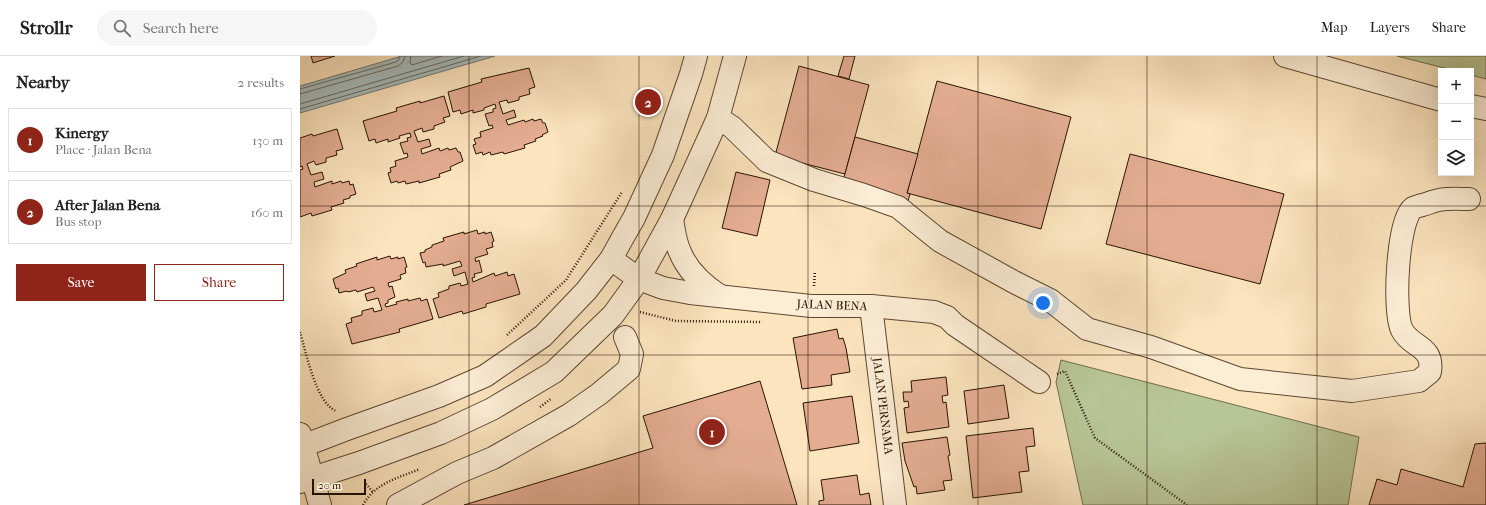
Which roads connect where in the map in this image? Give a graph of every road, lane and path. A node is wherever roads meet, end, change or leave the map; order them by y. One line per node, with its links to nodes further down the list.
1 (696, 56): 11 (street)
2 (735, 56): 7 (street)
3 (1285, 56): 4 (street)
4 (1438, 99)
5 (1474, 107): 6 (street)
6 (1486, 109)
7 (718, 118): 9 (street); 10 (street)
8 (624, 189): 17 (path)
9 (1469, 199)
10 (672, 219): 12 (street); 13 (street)
11 (611, 259): 12 (street, JALAN BENA); 20 (street)
12 (639, 279): 13 (street, JALAN BENA); 21 (street)
13 (720, 296): 14 (street, JALAN BENA)
14 (871, 306): 18 (street, JALAN BENA); 26 (street, JALAN PERNAMA)
15 (300, 332): 19 (path)
16 (625, 337): 25 (street)
17 (502, 339)
18 (1039, 382): 27 (path)
19 (337, 412)
20 (301, 443): 21 (street)
21 (306, 480): 24 (street)
22 (366, 484): 23 (path)
23 (373, 492)
24 (320, 505)
25 (398, 505)
26 (895, 505)
27 (1187, 505)

